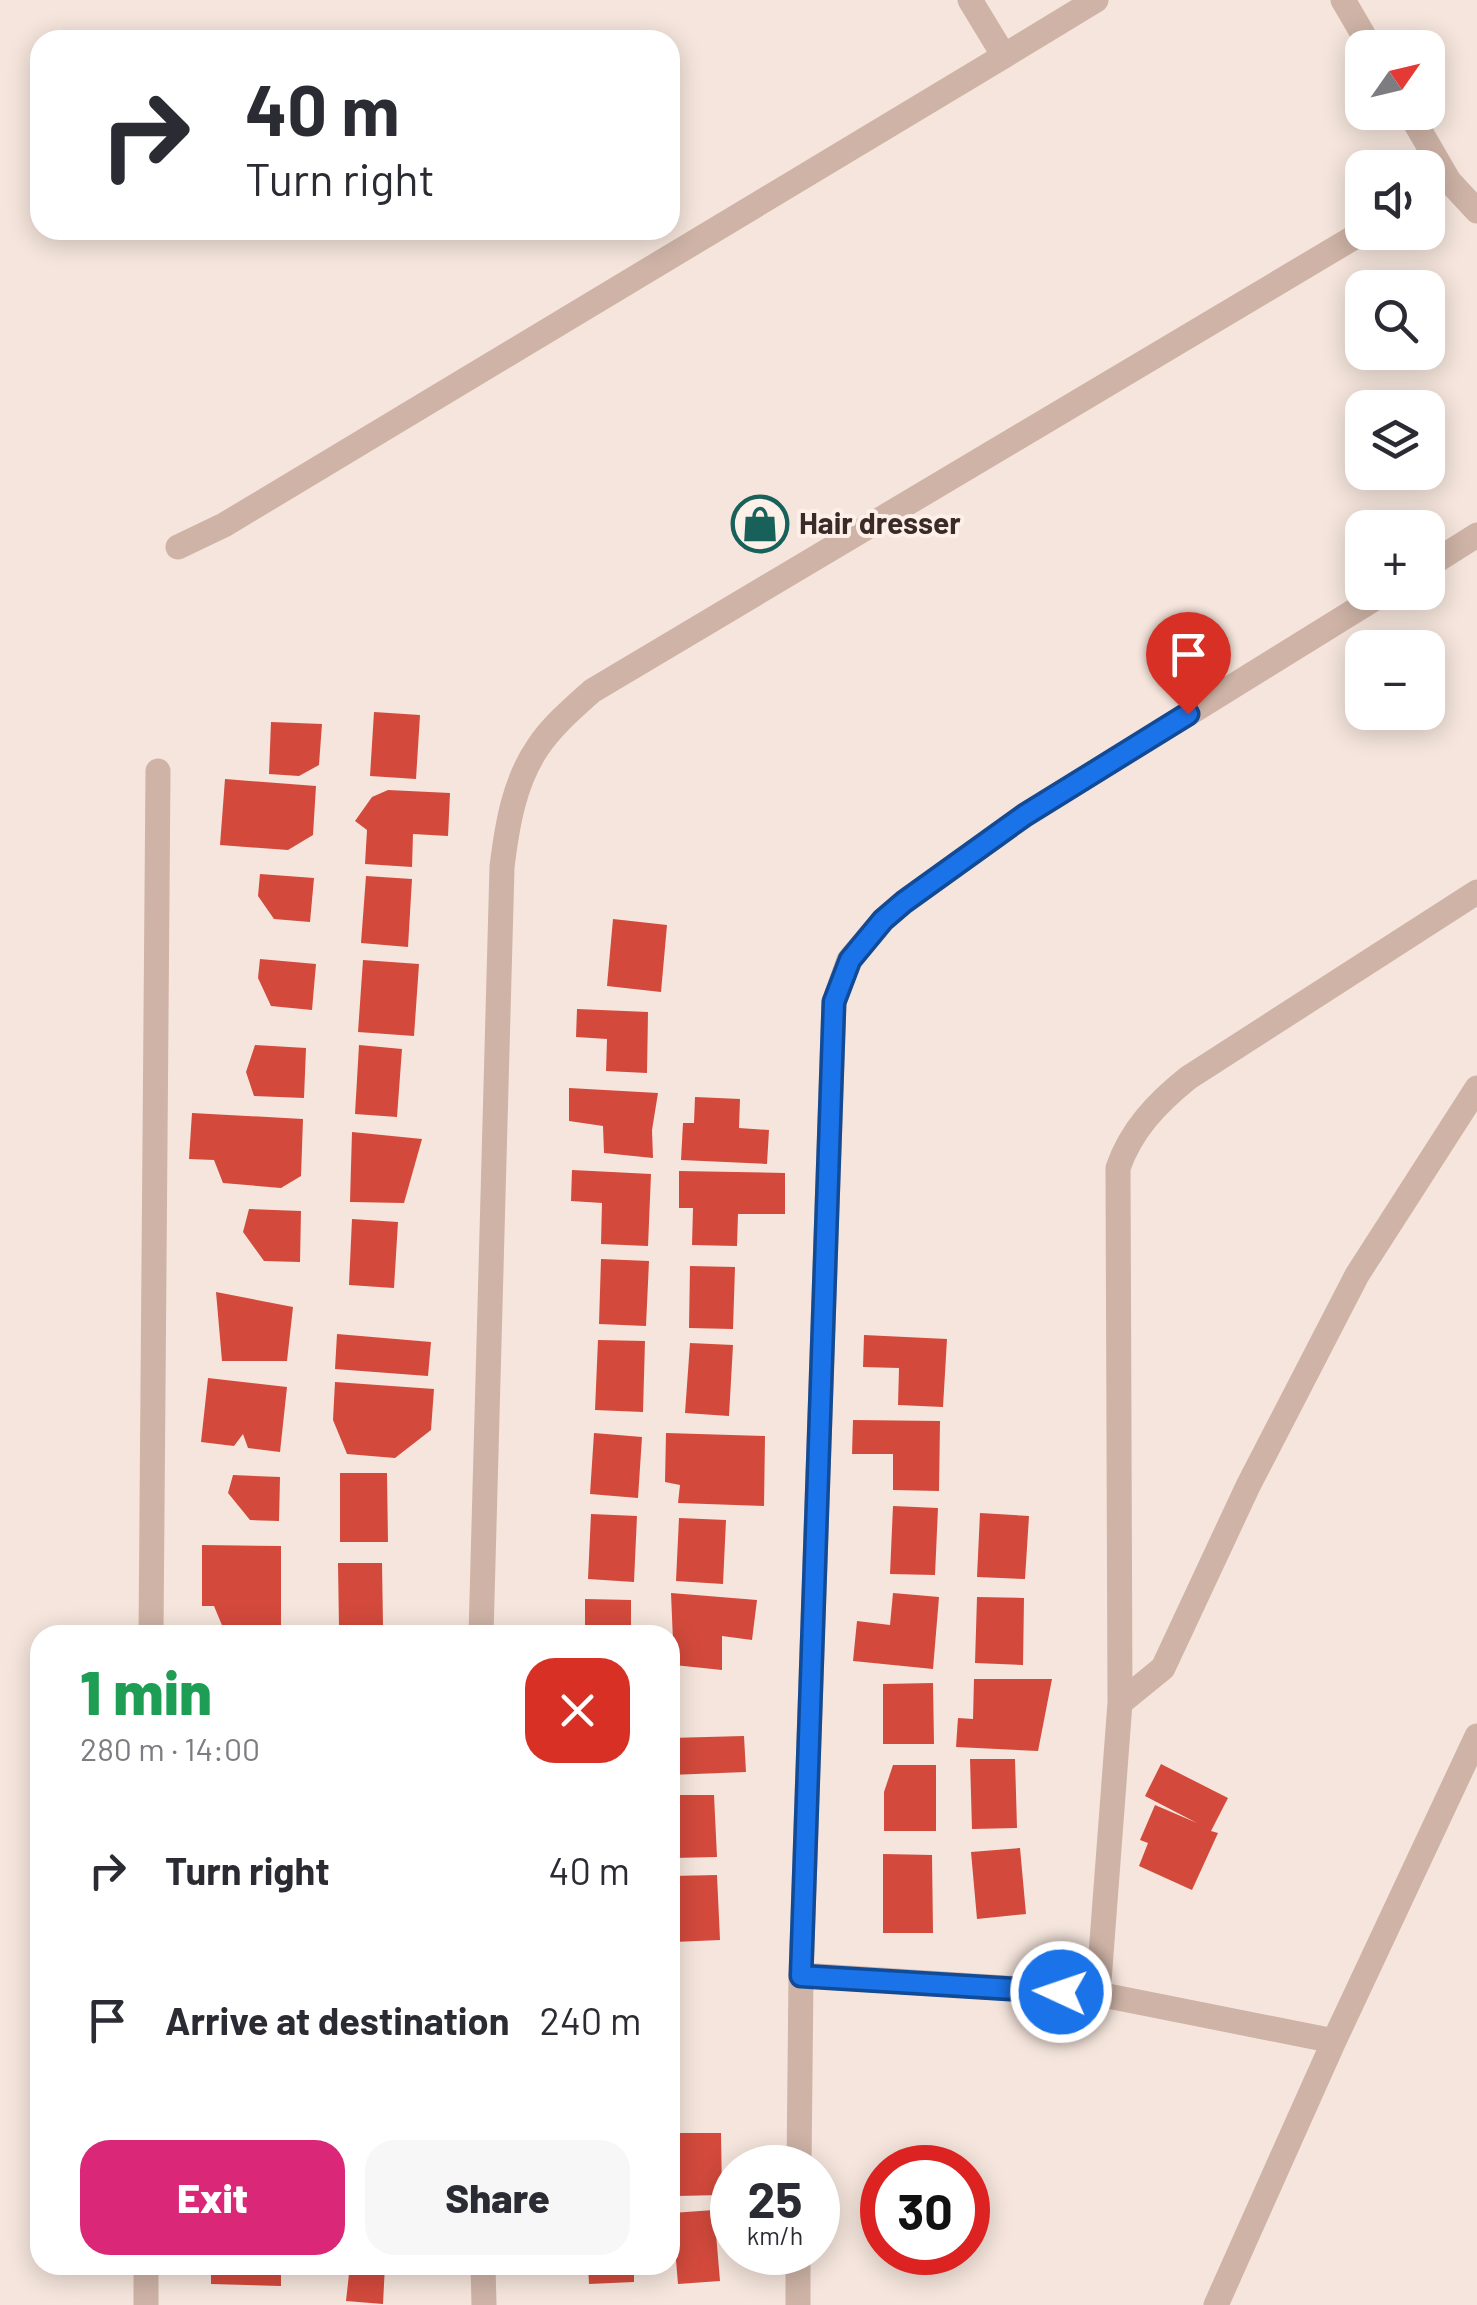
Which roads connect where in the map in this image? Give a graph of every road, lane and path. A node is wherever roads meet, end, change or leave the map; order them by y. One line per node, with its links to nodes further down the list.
1 (970, 0): 5 (street)
2 (1096, 0): 5 (street)
3 (1343, 0): 4 (street)
4 (1360, 30)
5 (1004, 56): 10 (street)
6 (1445, 192): 7 (street)
7 (1477, 211)
8 (1345, 243): 17 (street)
9 (1477, 535): 11 (street)
10 (178, 547)
11 (1445, 555)
12 (1356, 610): 20 (street)
13 (158, 771): 16 (street)
14 (1477, 892): 18 (street)
15 (1477, 1088): 18 (street)
16 (151, 1625)
17 (480, 1625)
18 (1120, 1703): 21 (street)
19 (1477, 1736): 22 (street)
20 (801, 1976): 21 (street); 23 (street)
21 (1098, 1994): 22 (street)
22 (1334, 2041): 30 (street)
23 (799, 2145)
24 (146, 2275): 27 (street)
25 (483, 2275): 28 (street)
26 (798, 2275): 29 (street)
27 (146, 2305)
28 (484, 2305)
29 (798, 2305)
30 (1216, 2305)

